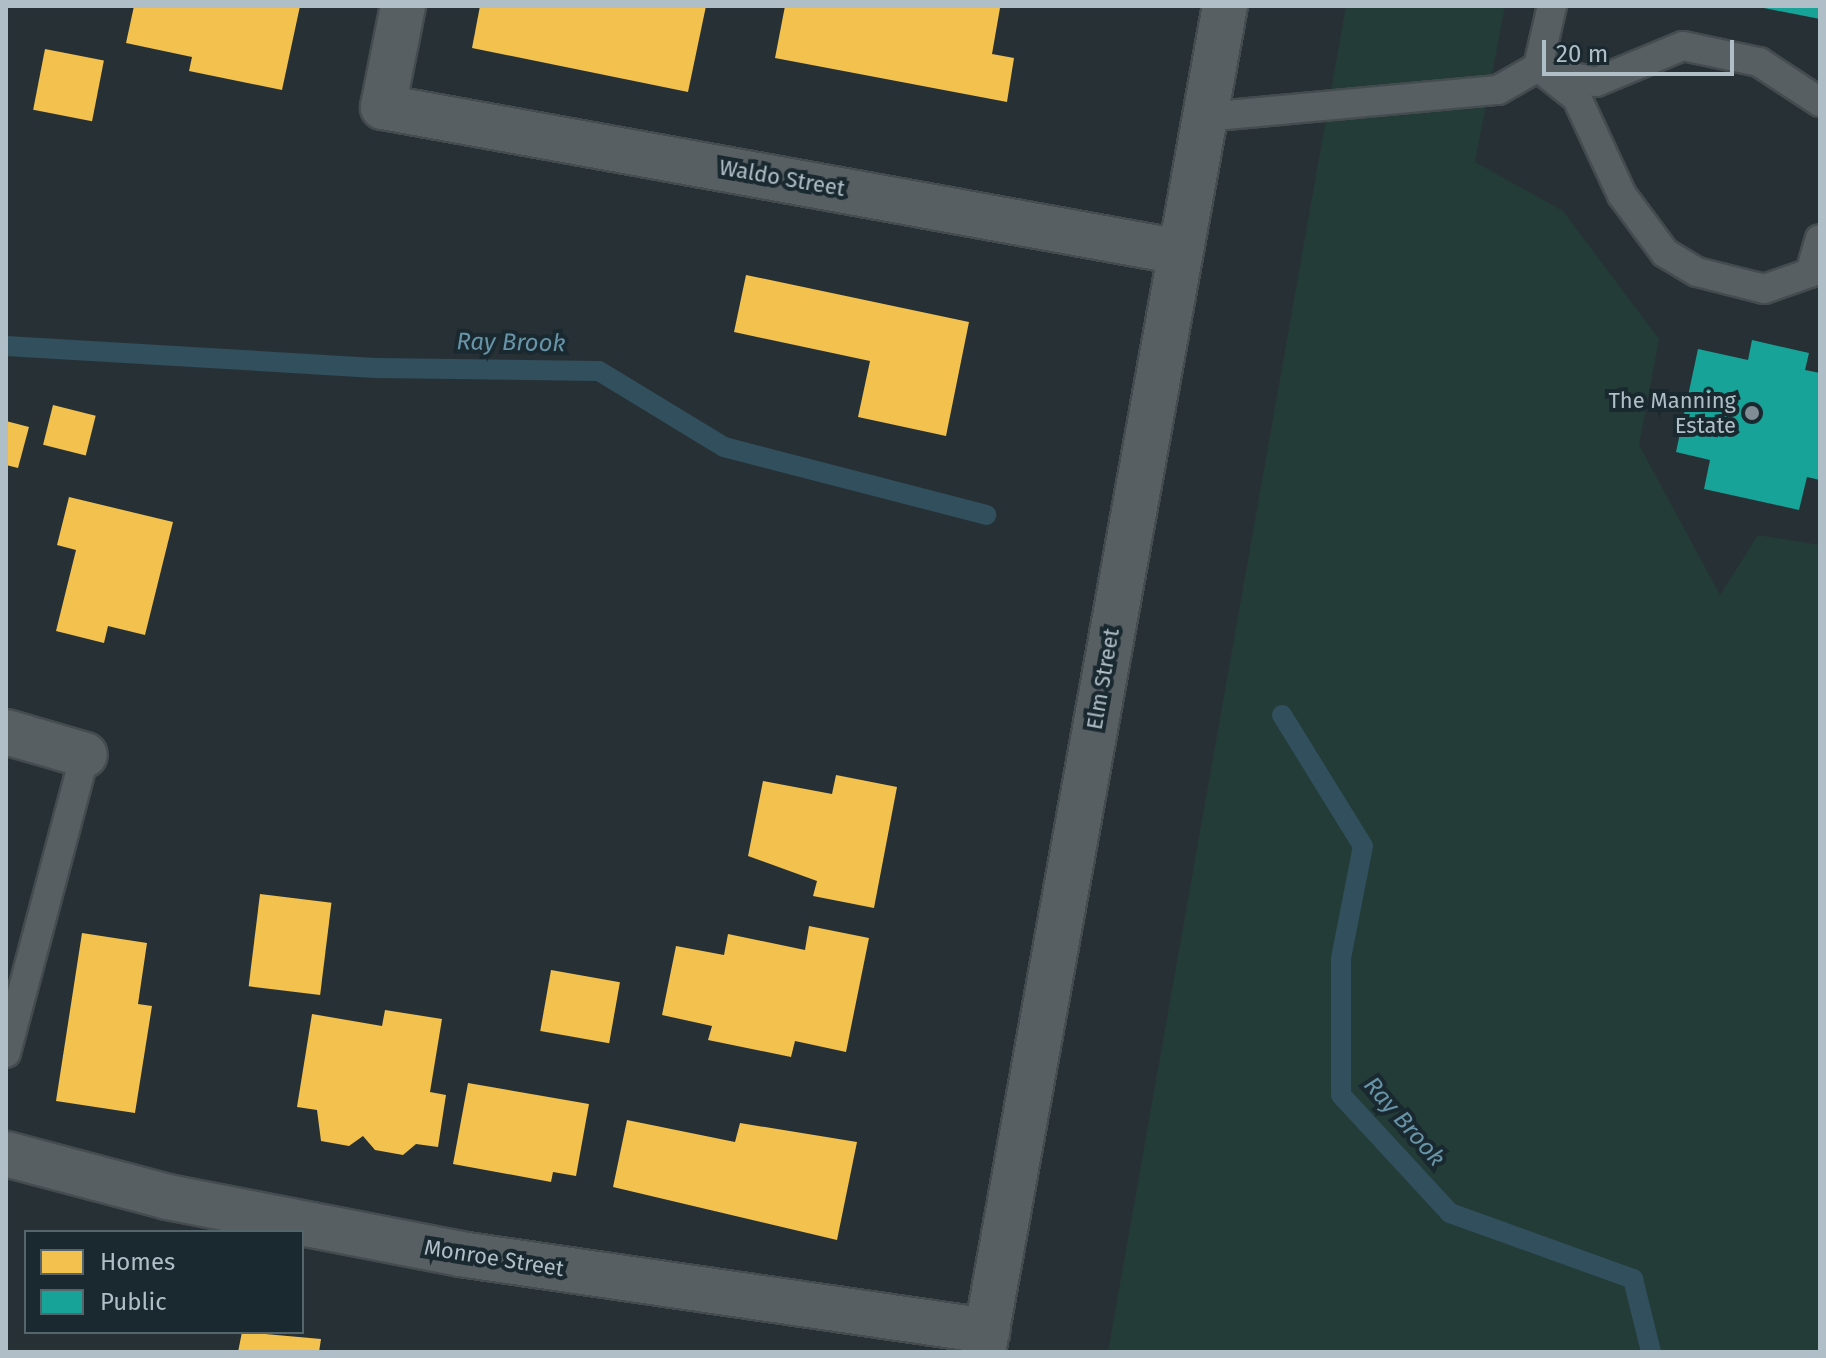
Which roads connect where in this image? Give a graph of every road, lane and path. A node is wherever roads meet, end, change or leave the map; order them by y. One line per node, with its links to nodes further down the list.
1 (403, 6): 8 (street, Waldo Street)
2 (1225, 6): 6 (street, Elm Street)
3 (1552, 6): 4 (lane)
4 (1538, 67): 5 (lane); 6 (lane); 7 (lane)
5 (1820, 102)
6 (1205, 117): 8 (street, Elm Street)
7 (1820, 239)
8 (1180, 252): 13 (street, Elm Street)
9 (6, 732): 10 (street)
10 (85, 755): 11 (lane)
11 (6, 1053)
12 (6, 1154): 13 (street, Monroe Street)
13 (985, 1342)

